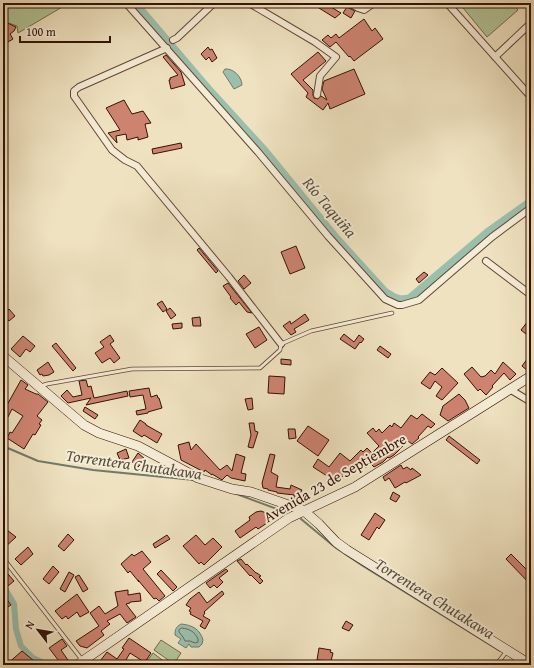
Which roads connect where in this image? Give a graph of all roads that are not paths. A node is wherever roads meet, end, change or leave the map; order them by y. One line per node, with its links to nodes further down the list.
1 (126, 3): 9 (street)
2 (214, 3): 8 (street)
3 (248, 3): 11 (street)
4 (349, 3): 5 (street)
5 (374, 3)
6 (447, 3): 10 (street)
7 (531, 23): 10 (street)
8 (173, 40)
9 (167, 48): 13 (street); 17 (street)
10 (495, 57): 12 (street)
11 (317, 95)
12 (531, 97)
13 (531, 208)
14 (486, 261): 15 (street)
15 (531, 295)
16 (392, 313): 17 (lane)
17 (281, 344): 20 (lane)
18 (3, 356): 20 (main road)
19 (531, 376): 21 (main road, Avenida 23 de Septiembre)
20 (40, 388): 23 (main road)
21 (511, 390): 22 (street); 23 (main road, Avenida 23 de Septiembre)
22 (531, 402)
23 (300, 511): 25 (main road); 26 (main road, Avenida 23 de Septiembre)
24 (3, 558): 26 (lane)
25 (507, 650): 27 (lane); 28 (main road)
26 (80, 663)
27 (496, 665)
28 (531, 665)

